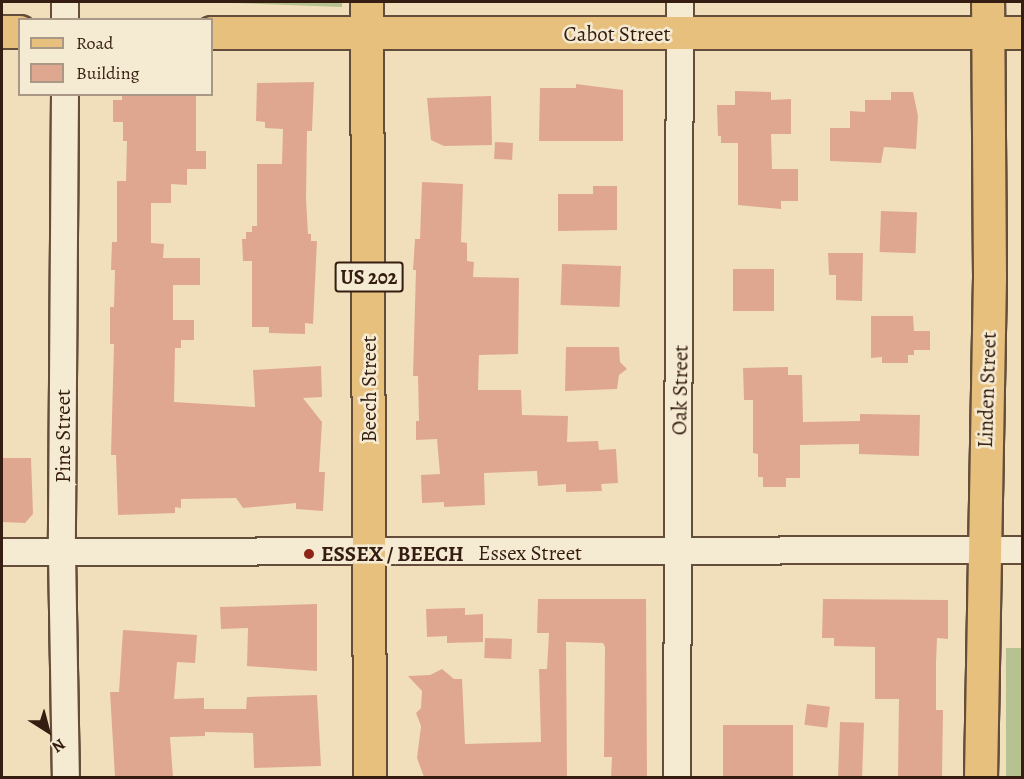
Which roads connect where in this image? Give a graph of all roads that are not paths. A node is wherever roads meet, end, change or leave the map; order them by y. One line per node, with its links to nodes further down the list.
1 (65, 2): 5 (street)
2 (367, 2): 12 (main road, Beech Street / US 202)
3 (680, 2): 11 (street, Oak Street)
4 (988, 2): 9 (main road, Linden Street)
5 (65, 18)
6 (2, 32): 7 (main road)
7 (18, 32)
8 (213, 33): 12 (main road, Cabot Street)
9 (988, 33): 10 (main road, Cabot Street); 11 (main road, Cabot Street); 14 (main road, Linden Street)
10 (1023, 33)
11 (681, 34): 12 (main road, Cabot Street); 19 (street, Oak Street)
12 (367, 35): 18 (main road, Beech Street / US 202)
13 (65, 96): 17 (street, Pine Street)
14 (982, 550): 15 (street, Essex Street); 19 (street, Essex Street); 23 (main road, Linden Street)
15 (1023, 550)
16 (2, 552): 17 (street, Essex Street)
17 (62, 553): 18 (street, Essex Street); 20 (street, Pine Street)
18 (369, 553): 19 (street, Essex Street); 21 (main road, Beech Street / US 202)
19 (677, 554): 22 (street, Oak Street)
20 (66, 777)
21 (370, 777)
22 (676, 777)
23 (981, 777)

